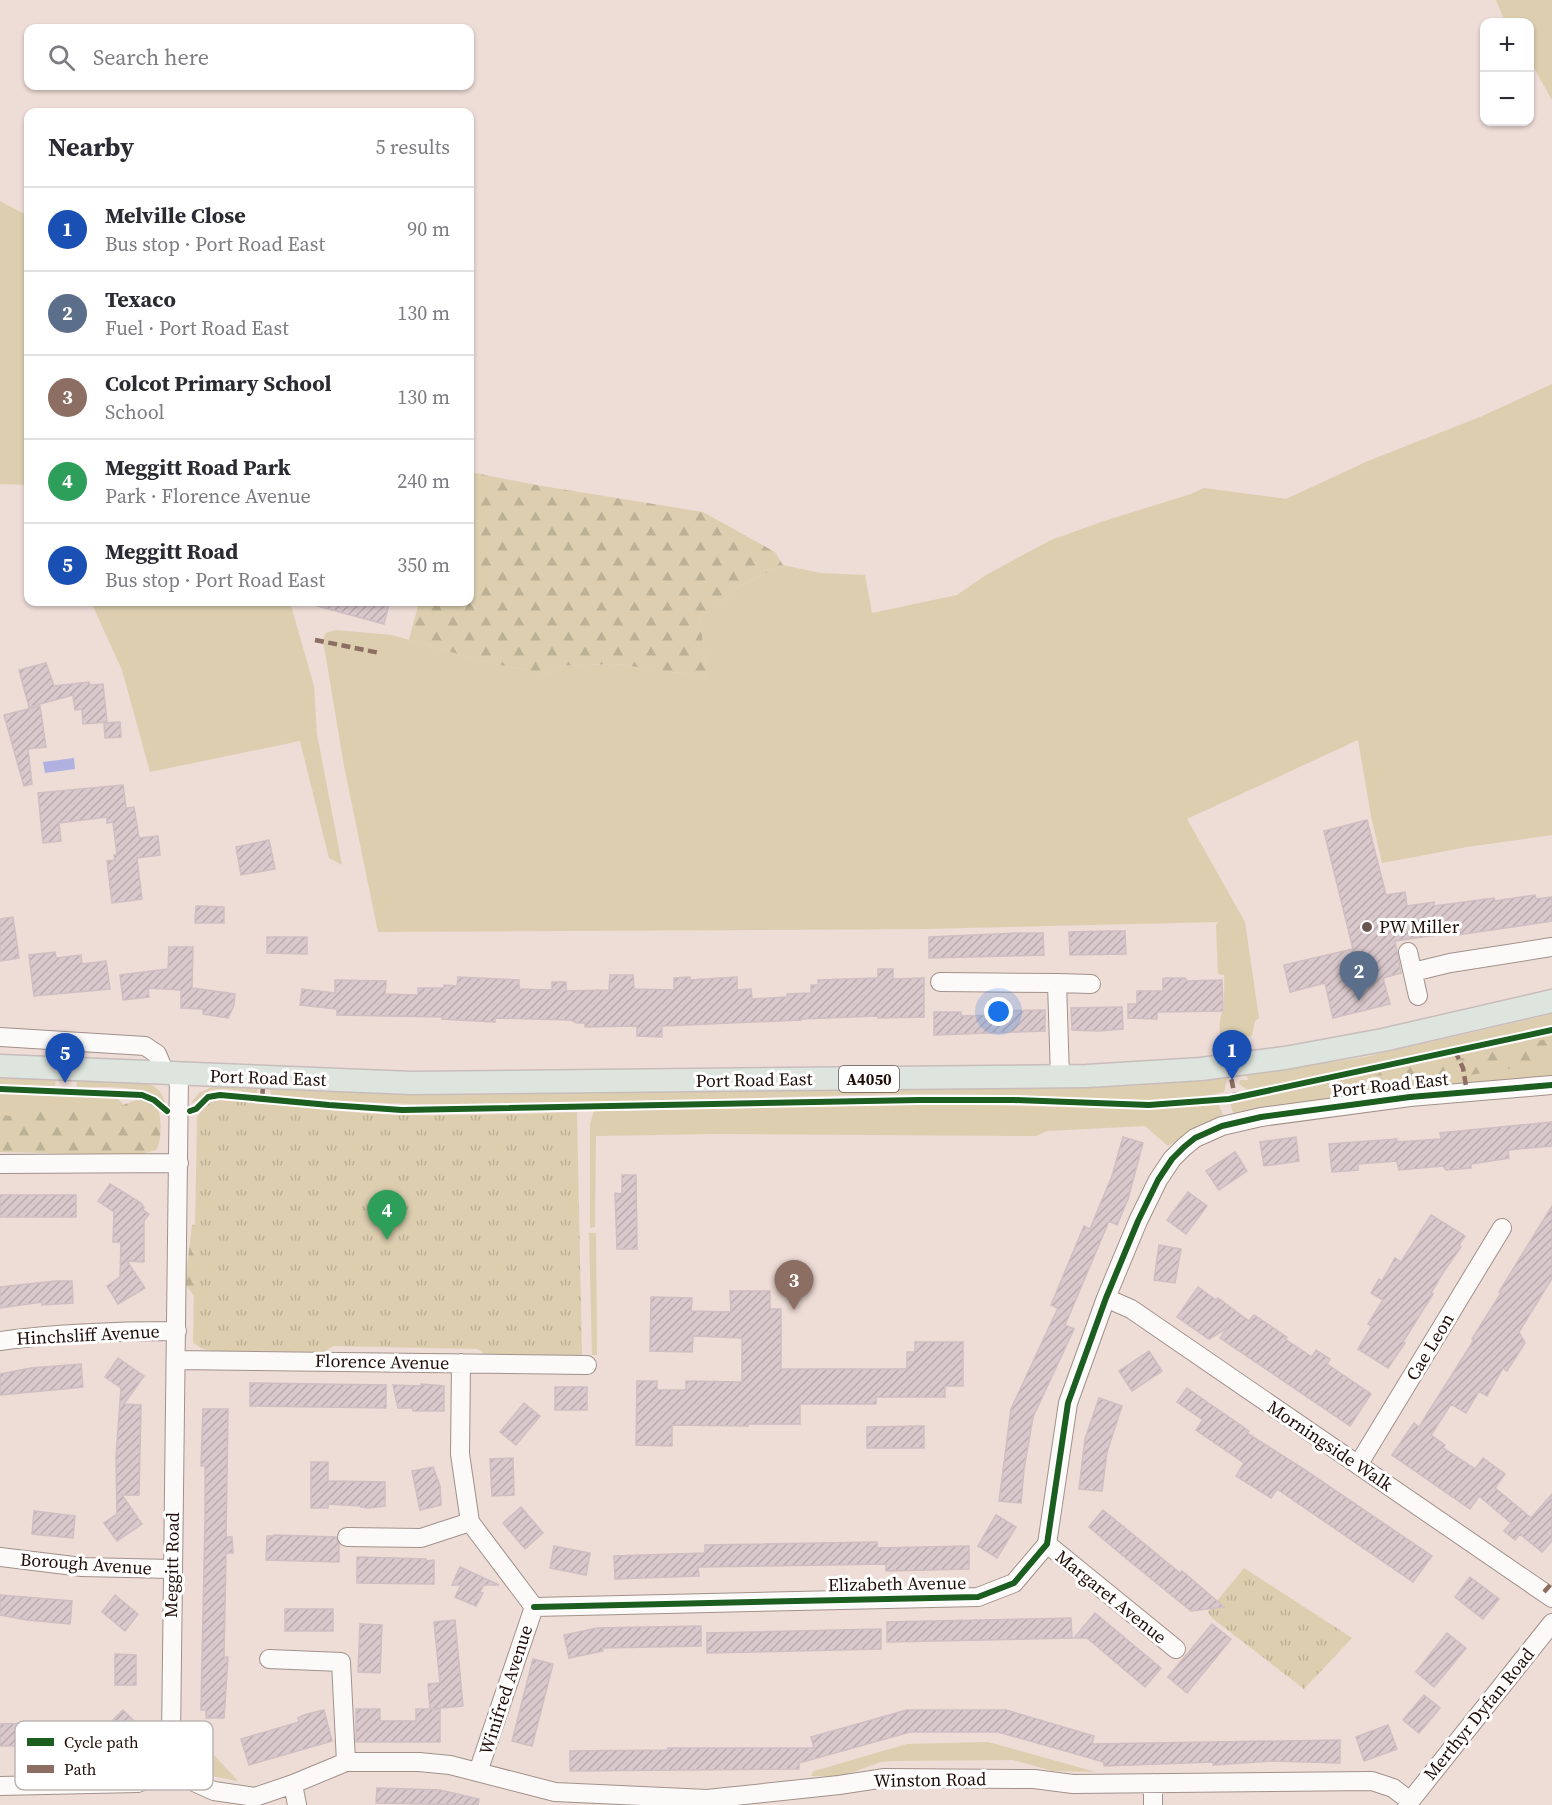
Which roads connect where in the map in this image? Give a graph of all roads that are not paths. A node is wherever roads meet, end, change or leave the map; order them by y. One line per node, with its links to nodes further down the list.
1 (1552, 947): 3 (street)
2 (1408, 952): 3 (street)
3 (1413, 972): 7 (street)
4 (1057, 983): 5 (street); 6 (street); 12 (street)
5 (1091, 984)
6 (951, 987)
7 (1418, 996)
8 (1552, 1001): 12 (main road, Port Road East / A4050)
9 (0, 1037): 11 (street)
10 (0, 1066): 11 (main road, Port Road East / A4050)
11 (172, 1074): 12 (main road, Port Road East / A4050); 14 (street, Meggitt Road)
12 (1060, 1077)
13 (1552, 1085): 17 (street, Port Road East)
14 (179, 1162): 15 (street); 18 (street, Meggitt Road)
15 (0, 1164)
16 (1502, 1228): 23 (street, Cae Leon)
17 (1106, 1298): 23 (street, Morningside Walk); 26 (street)
18 (177, 1331): 19 (street, Hinchsliff Avenue); 20 (street, Meggitt Road)
19 (0, 1341)
20 (176, 1360): 21 (street, Florence Avenue); 28 (street, Meggitt Road)
21 (461, 1363): 22 (street, Florence Avenue); 24 (street)
22 (587, 1365)
23 (1358, 1465): 29 (street, Morningside Walk)
24 (470, 1522): 25 (street); 30 (street)
25 (346, 1537)
26 (1047, 1544): 30 (street, Elizabeth Avenue); 32 (street, Margaret Avenue)
27 (0, 1557): 28 (street, Borough Avenue)
28 (172, 1569): 34 (street, Meggitt Road)
29 (1552, 1598)
30 (534, 1608): 36 (street, Winifred Avenue)
31 (1552, 1623): 43 (street, Merthyr Dyfan Road)
32 (1176, 1649)
33 (269, 1659): 35 (street)
34 (171, 1721)
35 (346, 1762): 36 (street, Winston Road); 38 (street, Winston Road)
36 (478, 1772): 42 (street, Winston Road)
37 (1153, 1783): 42 (street, Winston Road); 43 (street, Winston Road); 45 (street)
38 (293, 1784): 41 (street, Winston Road); 44 (street)
39 (0, 1786): 40 (street)
40 (15, 1786)
41 (212, 1790)
42 (706, 1802)
43 (1408, 1803)
44 (297, 1805)
45 (1153, 1805)

